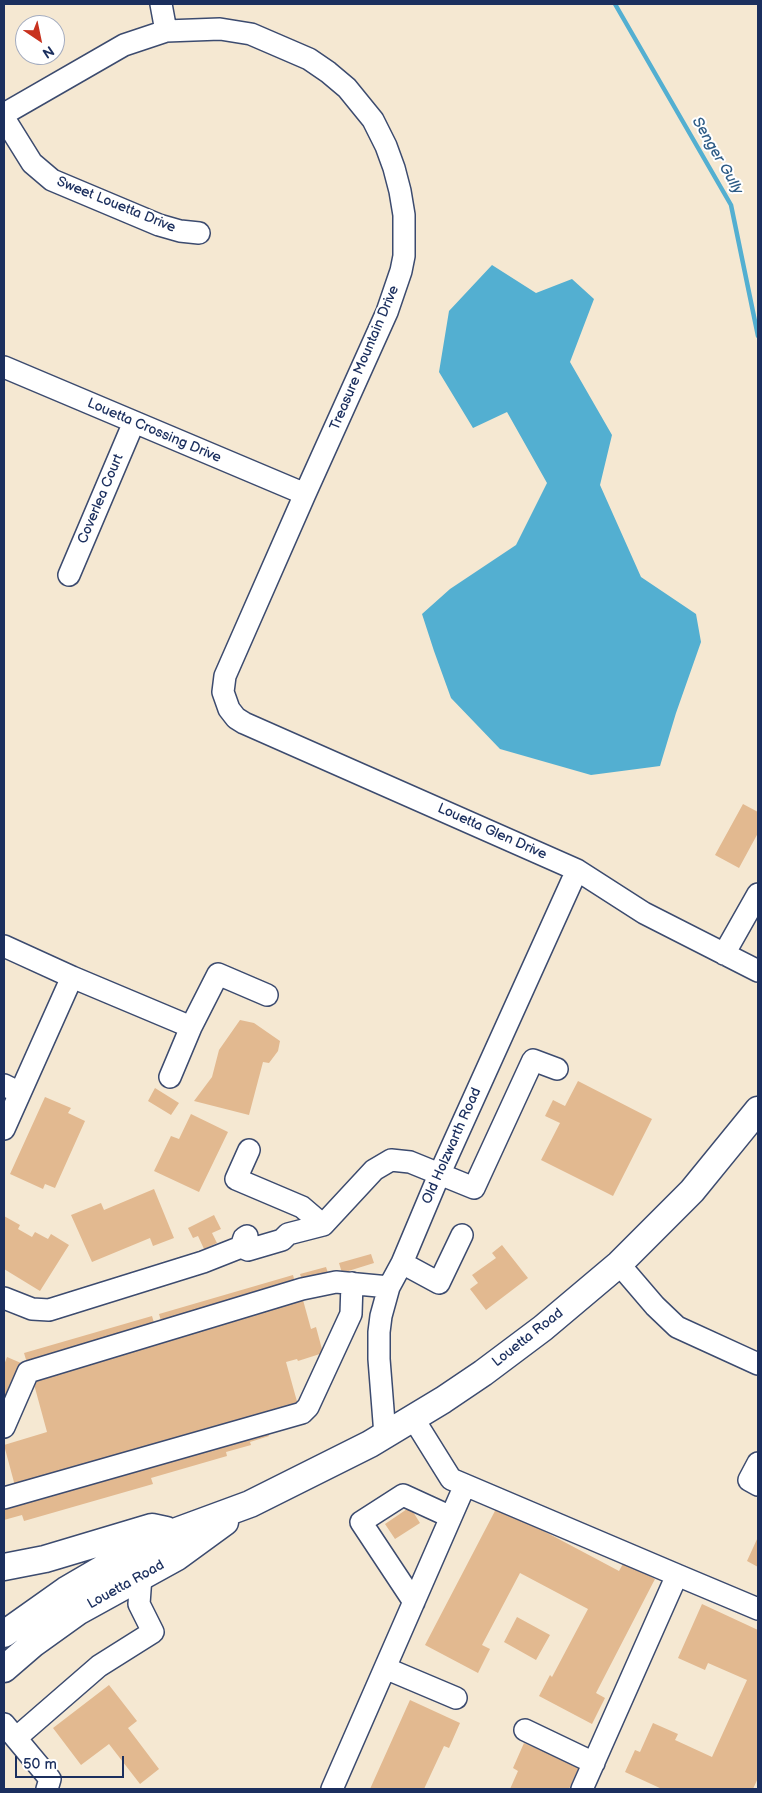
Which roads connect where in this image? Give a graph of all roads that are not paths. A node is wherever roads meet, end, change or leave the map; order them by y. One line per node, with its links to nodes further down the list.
1 (161, 4): 2 (street)
2 (166, 31): 3 (street, Treasure Mountain Drive); 8 (street, Treasure Mountain Drive)
3 (4, 114)
4 (4, 118): 5 (street, Sweet Louetta Drive)
5 (199, 233)
6 (4, 367): 7 (street, Louetta Crossing Drive)
7 (134, 422): 8 (street, Louetta Crossing Drive); 9 (street, Coverlea Court)
8 (305, 494): 10 (street, Treasure Mountain Drive)
9 (69, 575)
10 (225, 701): 11 (street, Louetta Glen Drive)
11 (577, 870): 15 (street, Louetta Glen Drive); 26 (street, Old Holzwarth Road)
12 (758, 894): 13 (street)
13 (751, 924): 15 (street)
14 (4, 946): 17 (street)
15 (724, 954): 16 (street, Louetta Glen Drive)
16 (758, 971)
17 (72, 977): 19 (street); 22 (street)
18 (267, 995): 19 (street)
19 (191, 1027): 21 (street)
20 (557, 1069): 26 (street)
21 (170, 1077)
22 (12, 1089): 24 (street)
23 (758, 1110): 30 (main road, Louetta Road)
24 (4, 1129)
25 (249, 1150): 27 (street)
26 (439, 1175): 27 (street); 29 (street, Old Holzwarth Road)
27 (323, 1225): 33 (street)
28 (462, 1235): 29 (street)
29 (402, 1263): 32 (street, Old Holzwarth Road)
30 (620, 1264): 34 (street); 35 (main road, Louetta Road)
31 (352, 1283): 32 (street); 36 (street); 41 (street)
32 (389, 1287): 37 (street, Old Holzwarth Road)
33 (4, 1298)
34 (758, 1364)
35 (413, 1418): 37 (main road, Louetta Road); 39 (street)
36 (4, 1428)
37 (385, 1434): 42 (main road, Louetta Road)
38 (758, 1463): 40 (street)
39 (465, 1485): 43 (street); 46 (street)
40 (758, 1485)
41 (4, 1498)
42 (250, 1504): 44 (main road, Louetta Road); 47 (main road, Louetta Road)
43 (451, 1517): 49 (street); 49 (street)
44 (174, 1532): 45 (main road); 52 (main road, Louetta Road)
45 (4, 1567)
46 (677, 1575): 51 (street); 58 (street)
47 (141, 1576): 48 (main road, Louetta Road); 50 (street)
48 (112, 1592): 50 (street); 54 (main road, Louetta Road)
49 (414, 1602): 53 (street)
50 (139, 1604): 57 (street)
51 (758, 1609)
52 (4, 1634)
53 (385, 1668): 55 (street); 60 (street)
54 (4, 1669)
55 (456, 1698)
56 (525, 1730): 58 (street)
57 (10, 1731): 59 (street)
58 (594, 1763): 61 (street)
59 (47, 1789)
60 (332, 1789)
61 (582, 1789)

